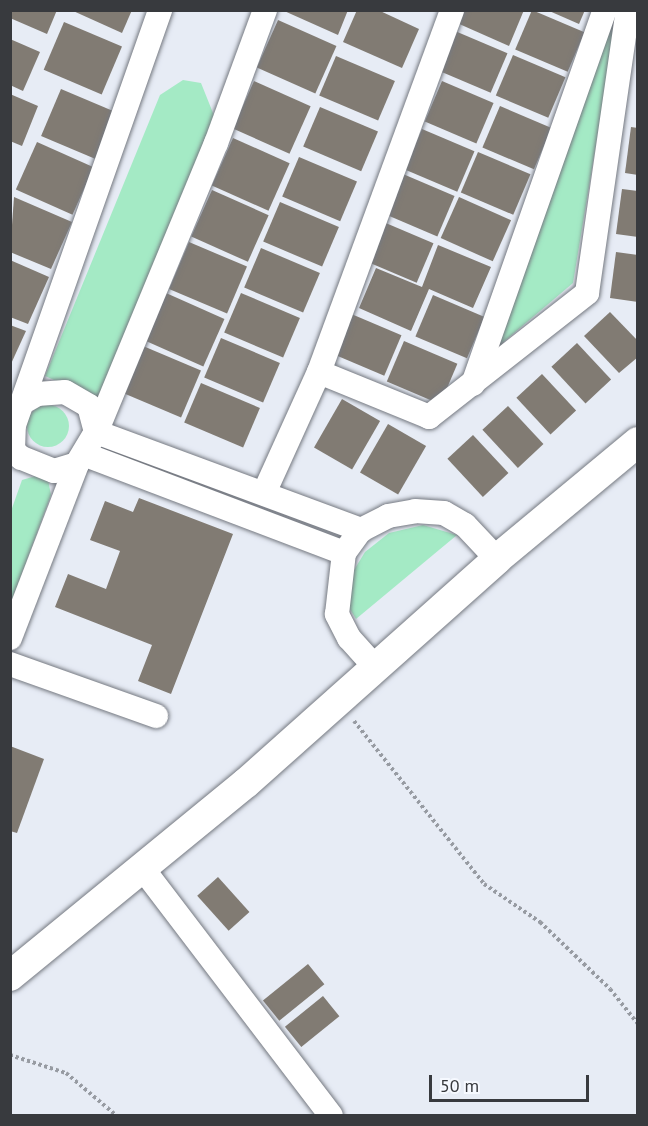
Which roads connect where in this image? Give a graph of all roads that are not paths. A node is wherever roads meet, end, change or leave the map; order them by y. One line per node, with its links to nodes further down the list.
1 (160, 10): 8 (street)
2 (265, 10): 9 (street)
3 (452, 10): 6 (street)
4 (605, 10): 7 (street)
5 (628, 10): 7 (street)
6 (319, 372): 7 (street); 13 (street)
7 (473, 384)
8 (18, 398): 9 (street); 10 (street)
9 (96, 432): 12 (street); 13 (street)
10 (12, 441): 12 (street)
11 (638, 442): 16 (main road)
12 (81, 460): 15 (street); 17 (street)
13 (264, 493): 14 (street)
14 (361, 530): 15 (street); 16 (street)
15 (344, 553): 19 (street)
16 (497, 559): 19 (main road)
17 (10, 638)
18 (10, 664): 20 (street)
19 (376, 668): 21 (main road)
20 (156, 716)
21 (143, 869): 22 (main road); 23 (street)
22 (10, 976)
23 (331, 1116)

